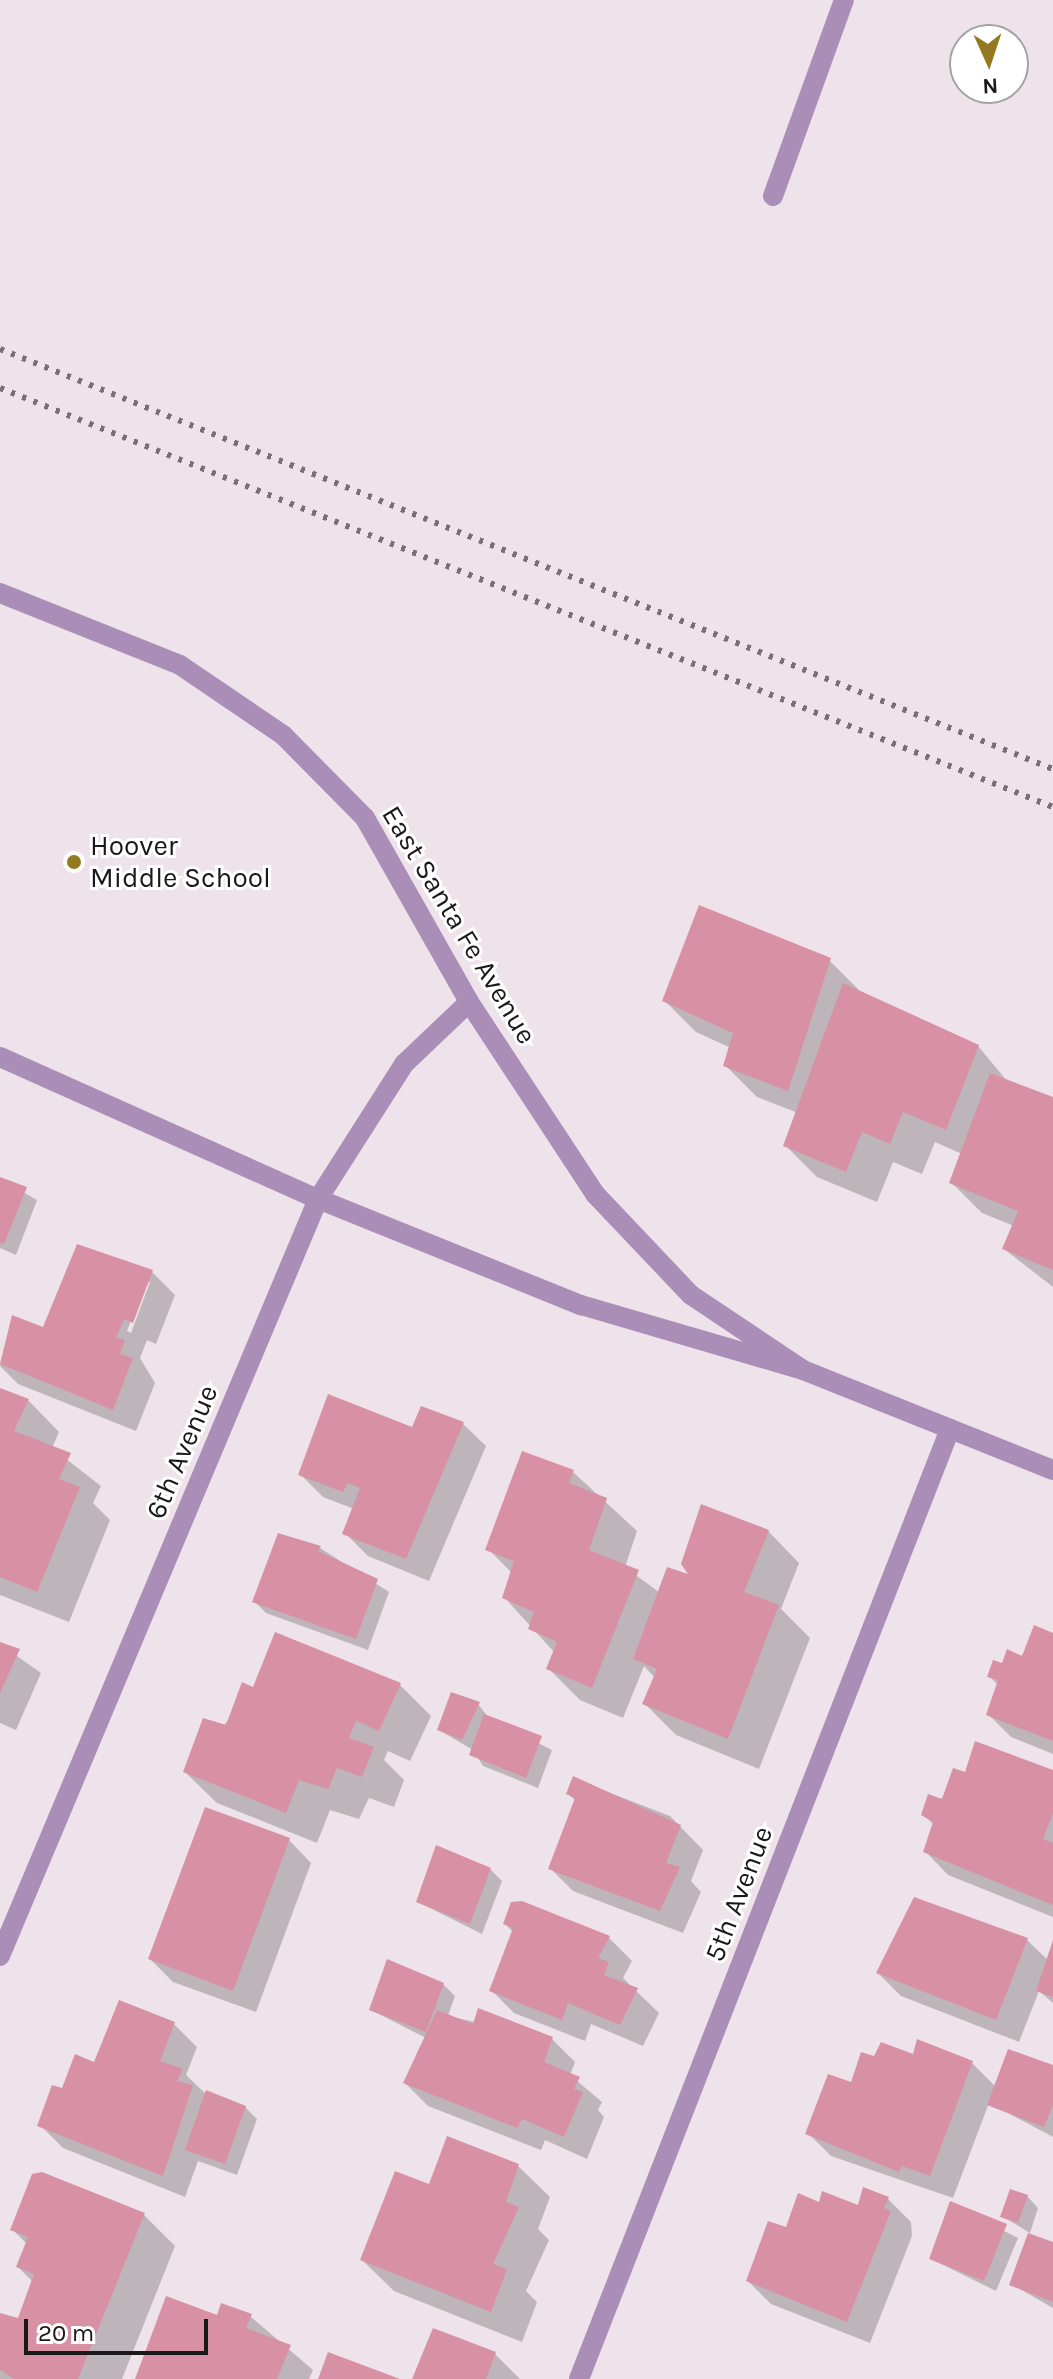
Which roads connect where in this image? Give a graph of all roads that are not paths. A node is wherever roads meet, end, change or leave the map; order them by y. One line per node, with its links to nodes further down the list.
1 (844, 0): 2 (street)
2 (773, 196)
3 (0, 593): 4 (street, East Santa Fe Avenue)
4 (469, 1002): 6 (street, 6th Avenue); 7 (street, East Santa Fe Avenue)
5 (0, 1057): 6 (street, East Santa Fe Avenue)
6 (318, 1199): 7 (street, East Santa Fe Avenue); 10 (street, 6th Avenue)
7 (803, 1370): 8 (street, East Santa Fe Avenue)
8 (950, 1429): 9 (street, East Santa Fe Avenue); 11 (street, 5th Avenue)
9 (1053, 1470)
10 (0, 1956)
11 (579, 2379)

